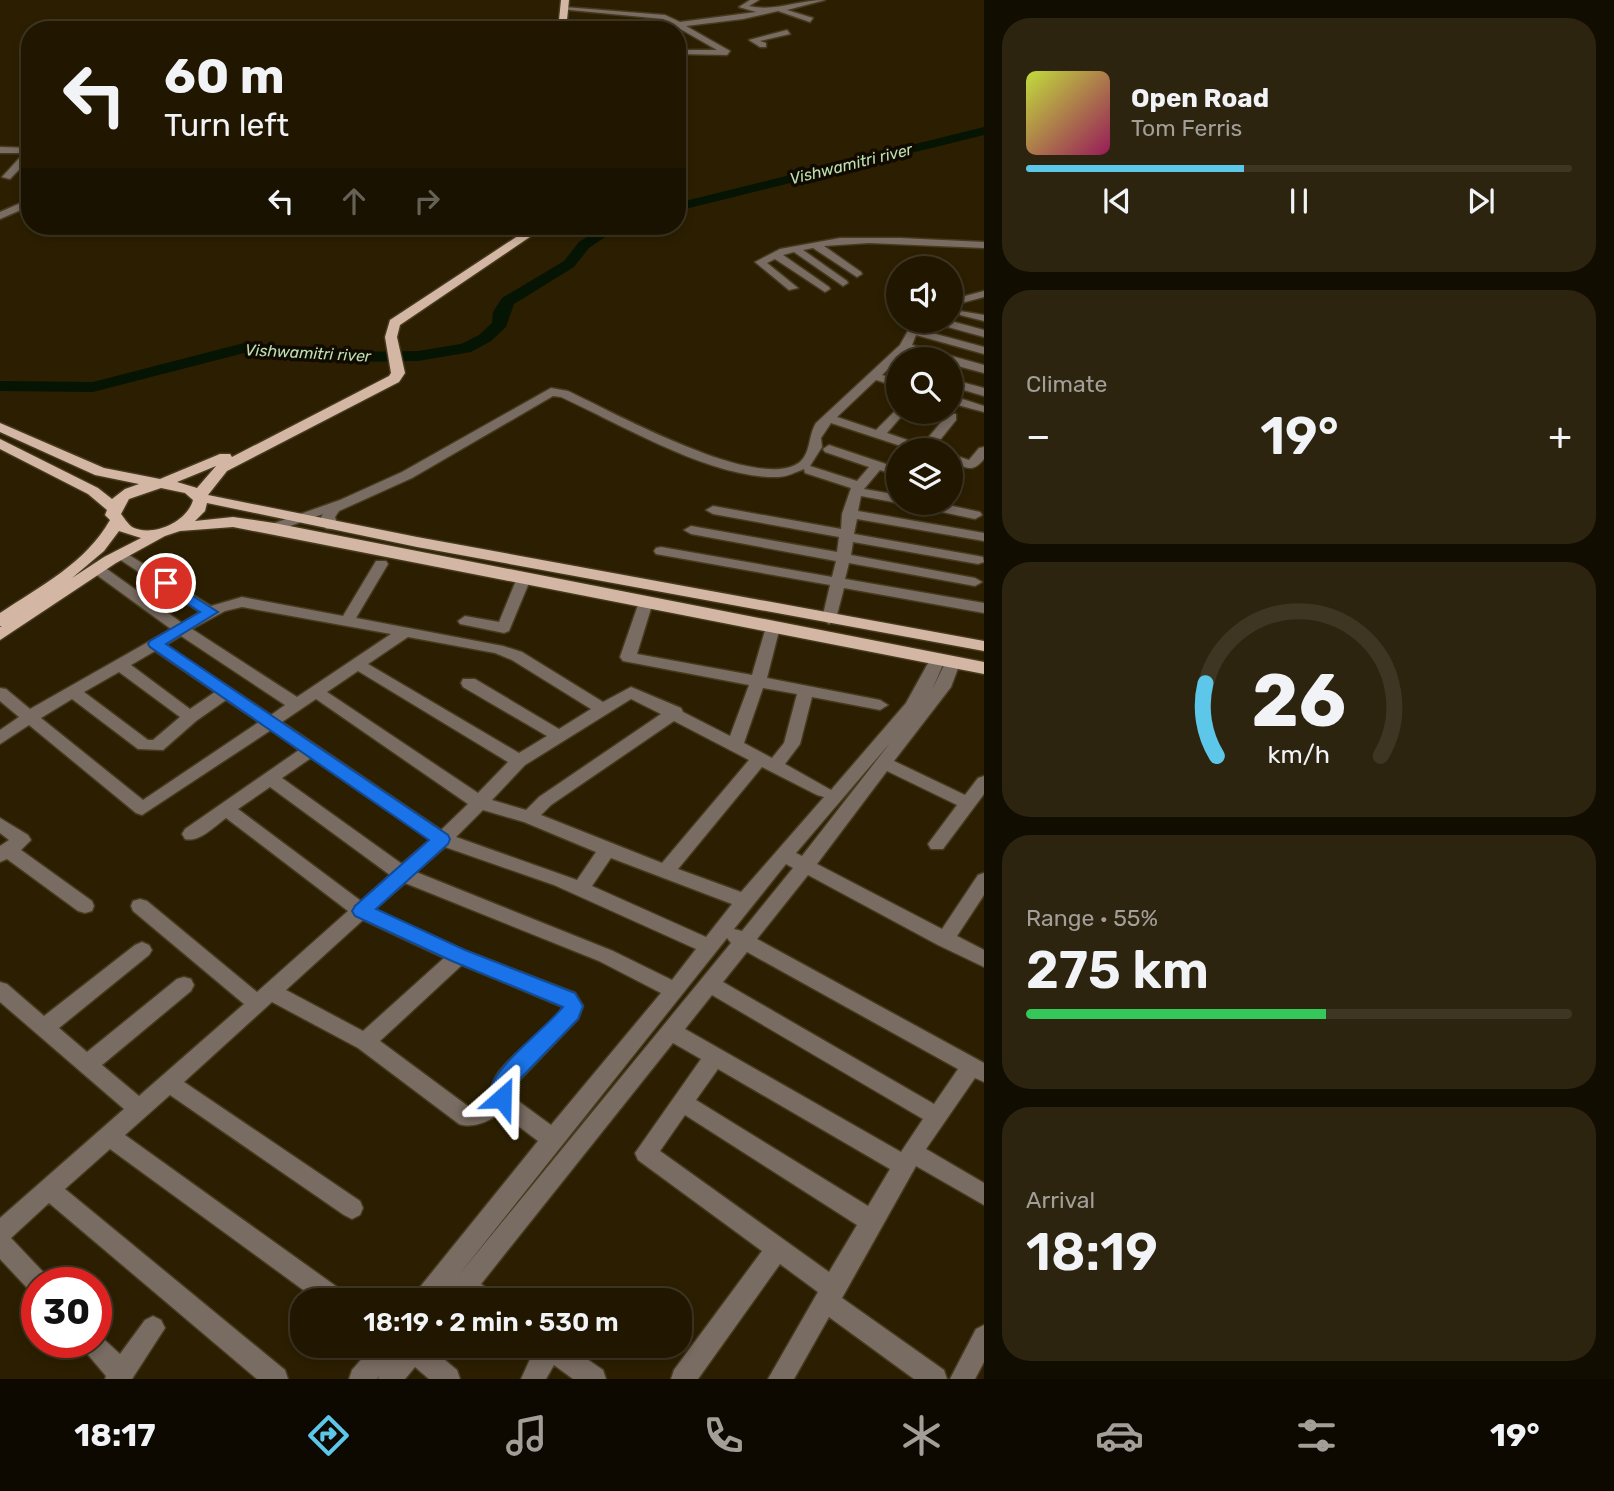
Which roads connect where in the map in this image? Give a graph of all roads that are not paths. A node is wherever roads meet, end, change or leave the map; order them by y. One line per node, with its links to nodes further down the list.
1 (755, 0): 5 (street)
2 (821, 0): 4 (street)
3 (568, 4): 8 (street)
4 (781, 10): 5 (street); 7 (street)
5 (767, 13): 6 (street); 11 (street)
6 (724, 19): 13 (street); 14 (street)
7 (810, 20)
8 (629, 21)
9 (639, 21): 10 (street)
10 (669, 21)
11 (796, 25)
12 (771, 26): 16 (street)
13 (686, 27)
14 (742, 28)
15 (686, 32): 18 (street)
16 (787, 32)
17 (687, 42): 18 (street)
18 (707, 42): 20 (street)
19 (686, 47): 20 (street)
20 (717, 48): 21 (street)
21 (686, 52)
22 (4, 150): 23 (street)
23 (0, 160)
24 (21, 161): 25 (street)
25 (21, 171)
26 (21, 206): 27 (street)
27 (0, 216)
28 (518, 235): 46 (main road)
29 (527, 235): 46 (main road)
30 (816, 245): 31 (street); 32 (street); 34 (street)
31 (984, 245)
32 (796, 249): 33 (street); 35 (street)
33 (776, 255): 36 (street); 37 (street)
34 (857, 274)
35 (843, 283)
36 (793, 288)
37 (825, 289)
38 (984, 294): 39 (street)
39 (963, 300)
40 (964, 313): 41 (street)
41 (984, 318)
42 (963, 328): 45 (street)
43 (912, 333): 47 (street)
44 (920, 333): 48 (street)
45 (984, 334)
46 (385, 335): 52 (main road)
47 (905, 347)
48 (984, 351)
49 (963, 363): 51 (street)
50 (886, 368): 53 (street)
51 (984, 369)
52 (392, 374): 73 (main road); 76 (main road)
53 (873, 376): 54 (street); 59 (street)
54 (886, 380)
55 (963, 384): 56 (street)
56 (981, 387)
57 (963, 403): 58 (street)
58 (981, 409)
59 (828, 418): 63 (street); 77 (street)
60 (888, 424): 63 (street)
61 (946, 424): 65 (street)
62 (0, 427): 73 (main road)
63 (878, 435): 64 (street)
64 (888, 438)
65 (935, 438)
66 (0, 443): 81 (main road)
67 (829, 449): 70 (street)
68 (983, 453): 69 (street)
69 (963, 462)
70 (877, 465): 71 (street); 74 (street)
71 (886, 468)
72 (810, 470): 74 (street)
73 (161, 484): 76 (main road); 81 (main road)
74 (857, 489): 75 (street); 79 (street)
75 (886, 496)
76 (198, 497): 83 (main road); 85 (main road)
77 (347, 502): 83 (street); 84 (street)
78 (713, 510): 89 (street)
79 (849, 514): 89 (street); 90 (street)
80 (963, 514): 82 (street)
81 (115, 515): 88 (main road); 103 (main road)
82 (981, 518)
83 (296, 519): 84 (main road); 86 (street)
84 (331, 526): 104 (main road)
85 (182, 527): 86 (main road); 88 (main road)
86 (274, 528): 97 (main road)
87 (691, 530): 93 (street)
88 (164, 532): 92 (main road)
89 (846, 535): 93 (street); 94 (street)
90 (984, 537)
91 (661, 551): 99 (street)
92 (121, 554): 96 (main road); 102 (street)
93 (844, 558): 98 (street); 99 (street)
94 (978, 559)
95 (382, 564): 105 (street)
96 (99, 570): 103 (main road); 108 (street)
97 (524, 578): 100 (main road); 106 (street)
98 (975, 582)
99 (838, 583): 101 (street); 104 (street)
100 (646, 602): 107 (main road); 117 (street)
101 (984, 608)
102 (210, 612): 105 (street); 108 (street)
103 (10, 619): 110 (main road)
104 (829, 619): 112 (main road)
105 (347, 621): 109 (street)
106 (465, 621)
107 (773, 627): 113 (main road); 117 (street)
108 (181, 629): 111 (street); 124 (street)
109 (405, 632): 114 (street); 126 (street)
110 (0, 635)
111 (155, 644): 115 (street); 121 (street)
112 (984, 646)
113 (944, 661): 116 (main road); 137 (street); 151 (street)
114 (357, 664): 122 (street); 135 (street)
115 (120, 665): 120 (street); 129 (street)
116 (984, 668)
117 (758, 681): 119 (street); 133 (street)
118 (469, 683): 131 (street)
119 (806, 691): 125 (street); 136 (street)
120 (73, 692): 128 (street); 129 (street)
121 (226, 692): 129 (street); 130 (street)
122 (316, 692): 124 (street); 141 (street)
123 (0, 693): 128 (street)
124 (297, 705): 130 (street)
125 (880, 705)
126 (603, 709): 127 (street); 131 (street)
127 (675, 712): 133 (street); 144 (street)
128 (31, 716): 130 (street); 132 (street)
129 (190, 717)
130 (271, 722): 134 (street)
131 (558, 735): 135 (street)
132 (0, 738)
133 (735, 745): 136 (street)
134 (310, 750): 138 (street); 147 (street)
135 (519, 761): 141 (street)
136 (768, 762): 140 (street); 153 (street)
137 (884, 763): 142 (street); 152 (street)
138 (269, 778): 143 (street); 154 (street)
139 (984, 782): 142 (street)
140 (823, 790)
141 (480, 803): 144 (street); 147 (street)
142 (967, 803): 148 (street)
143 (226, 809): 146 (street); 160 (street)
144 (529, 817): 149 (street)
145 (0, 824): 150 (street)
146 (191, 834)
147 (442, 839): 154 (street); 156 (street)
148 (937, 844)
149 (607, 849): 153 (street); 156 (street)
150 (4, 853): 158 (street)
151 (784, 855): 152 (street); 157 (street)
152 (805, 866): 162 (street); 163 (street)
153 (666, 871): 157 (street)
154 (402, 874): 160 (street); 171 (street)
155 (984, 880): 163 (street)
156 (580, 890): 164 (street)
157 (745, 901): 161 (street)
158 (85, 906)
159 (140, 906): 172 (street)
160 (361, 911): 166 (street); 172 (street)
161 (724, 930): 162 (street); 164 (street)
162 (743, 940): 168 (street); 178 (street)
163 (945, 940): 167 (street)
164 (710, 947): 171 (street)
165 (142, 950): 173 (street)
166 (458, 956): 175 (street); 180 (street)
167 (984, 959)
168 (708, 983): 174 (street); 183 (street)
169 (184, 985): 177 (street)
170 (0, 990): 173 (street)
171 (675, 991): 185 (street)
172 (264, 998): 175 (street); 179 (street)
173 (44, 1028): 177 (street)
174 (670, 1031): 176 (street); 197 (street)
175 (365, 1042): 180 (street)
176 (715, 1056): 181 (street); 186 (street)
177 (87, 1065): 182 (street)
178 (978, 1070): 183 (street)
179 (169, 1083): 182 (street); 189 (street)
180 (502, 1098): 185 (street)
181 (682, 1102): 190 (street); 193 (street)
182 (139, 1109): 184 (street)
183 (936, 1116): 186 (street)
184 (109, 1136): 187 (street); 195 (street)
185 (552, 1139): 196 (street)
186 (908, 1158): 188 (street); 190 (street)
187 (49, 1189): 191 (street); 208 (street)
188 (984, 1195)
189 (352, 1208)
190 (873, 1222): 198 (street)
191 (0, 1233)
192 (0, 1242): 194 (street)
193 (777, 1249): 198 (street); 214 (street)
194 (23, 1267)
195 (319, 1288)
196 (434, 1288)
197 (463, 1288)
198 (830, 1296): 215 (street); 216 (street)
199 (153, 1328): 207 (street)
200 (984, 1337): 217 (street)
201 (105, 1358): 207 (street)
202 (378, 1358): 209 (street)
203 (407, 1358): 210 (street)
204 (426, 1358): 211 (street)
205 (544, 1358): 212 (street)
206 (564, 1358): 213 (street)
207 (119, 1376)
208 (276, 1379)
209 (361, 1379)
210 (390, 1379)
211 (448, 1379)
212 (533, 1379)
213 (594, 1379)
214 (683, 1379)
215 (780, 1379)
216 (935, 1379)
217 (962, 1379)

